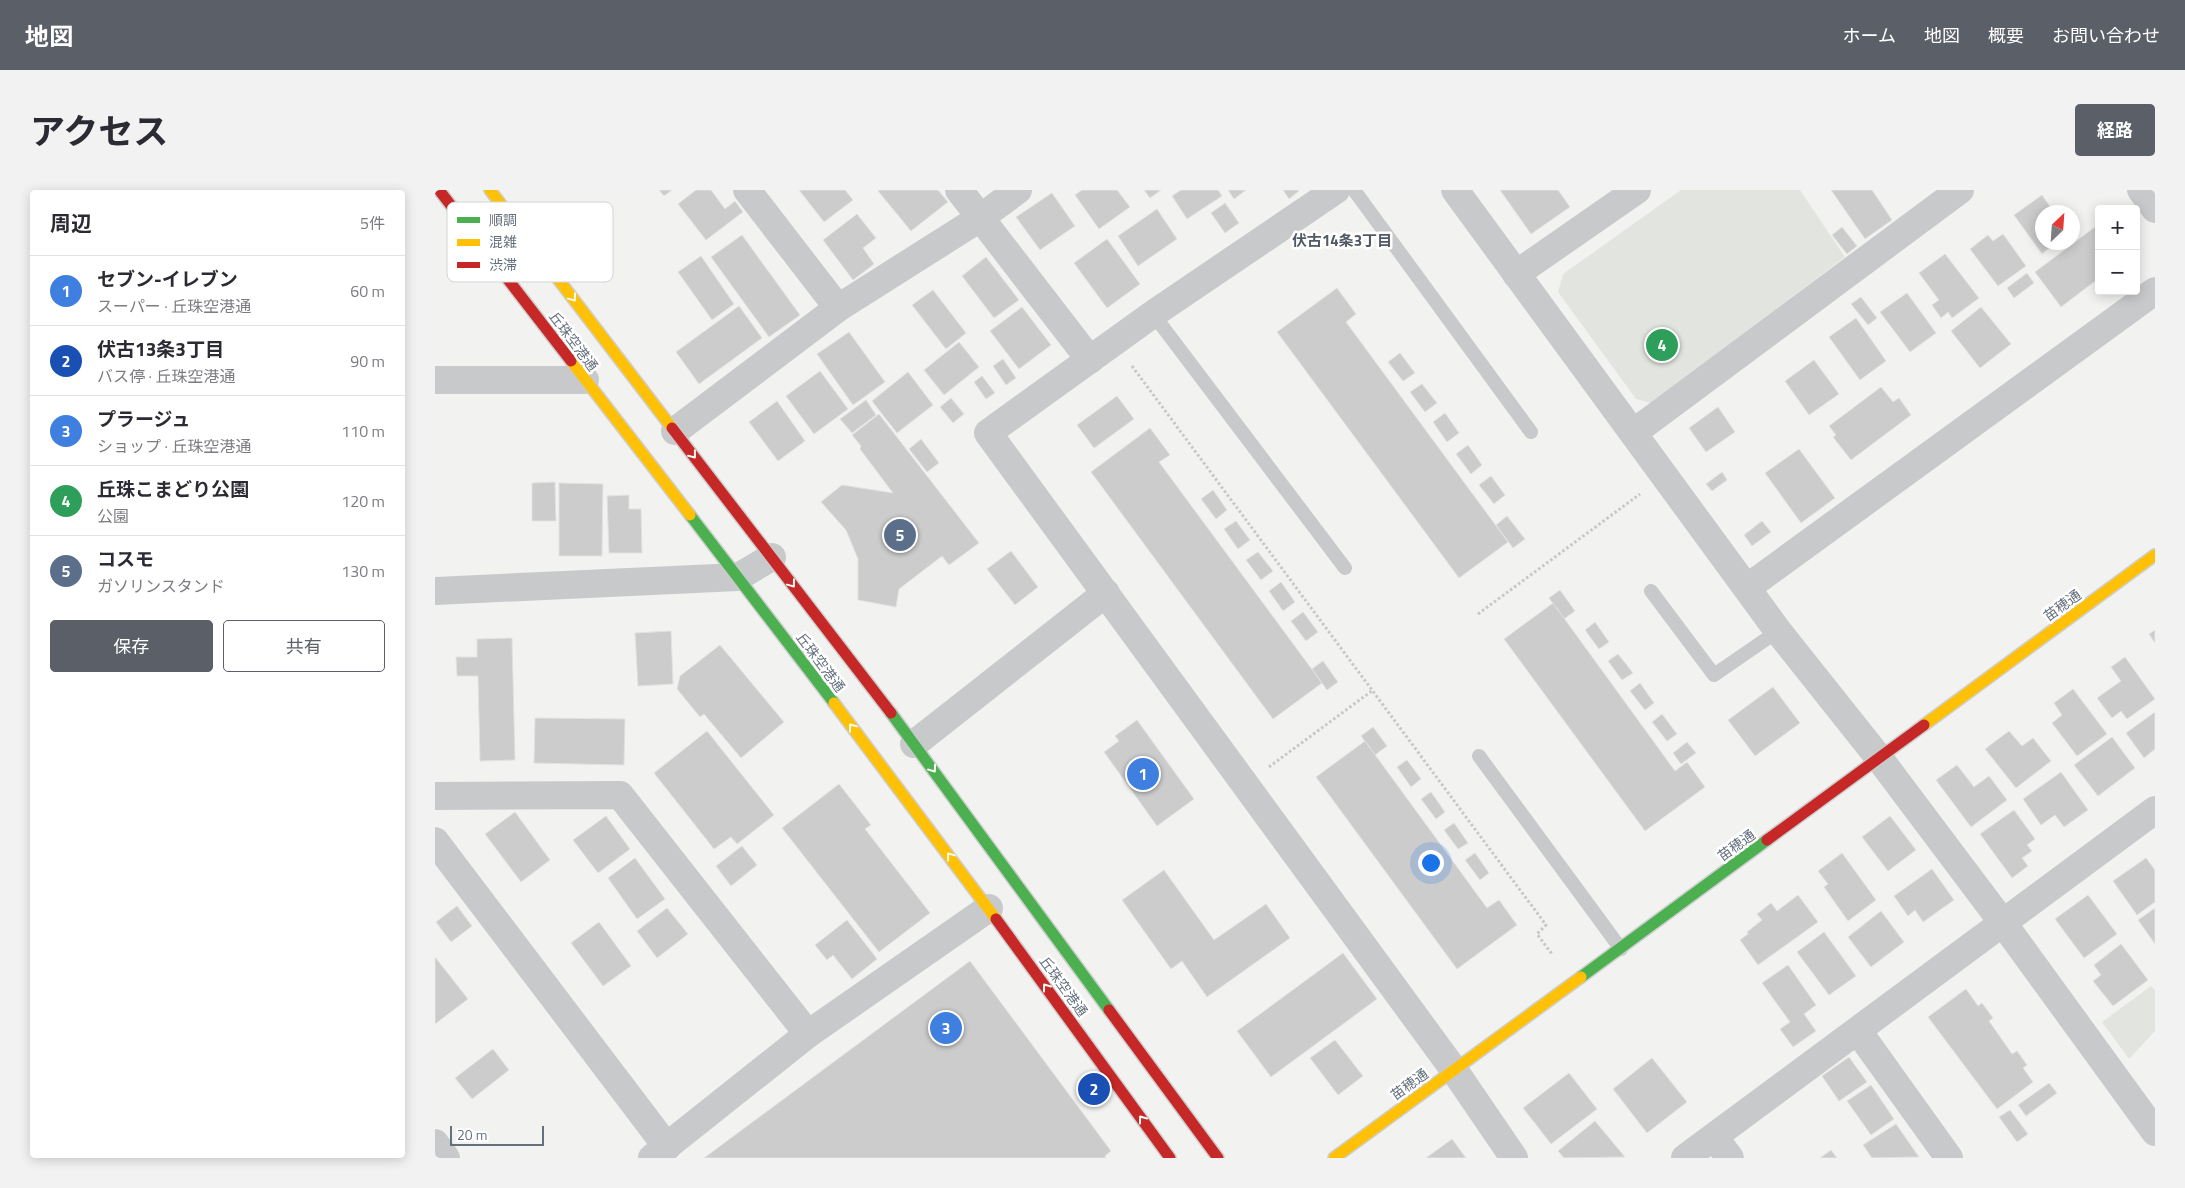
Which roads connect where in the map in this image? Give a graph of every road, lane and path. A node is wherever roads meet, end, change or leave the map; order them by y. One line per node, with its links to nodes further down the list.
1 (439, 190): 12 (main road, 丘珠空港通)
2 (490, 190): 13 (main road, 丘珠空港通, one-way to 13)
3 (747, 190): 20 (street)
4 (959, 190): 15 (street)
5 (1018, 190): 15 (street)
6 (1336, 190): 21 (street)
7 (1354, 190): 27 (lane)
8 (1455, 190): 16 (street)
9 (1637, 190): 16 (street)
10 (1960, 190): 28 (street)
11 (2141, 190): 14 (street)
12 (448, 202)
13 (499, 202)
14 (2155, 209)
15 (981, 218): 20 (street); 23 (street)
16 (1516, 274): 28 (street)
17 (510, 282): 25 (main road, 丘珠空港通)
18 (561, 282): 26 (main road, 丘珠空港通, one-way to 26)
19 (2155, 291): 34 (street)
20 (838, 308): 26 (street)
21 (1153, 314): 23 (street); 32 (lane)
22 (1127, 359): 40 (path)
23 (1090, 360): 37 (street)
24 (435, 380): 25 (street)
25 (585, 380): 33 (main road, 丘珠空港通)
26 (675, 431): 31 (main road, 丘珠空港通, one-way to 31)
27 (1531, 432)
28 (1633, 434): 34 (street)
29 (1643, 492): 38 (path)
30 (2155, 555): 43 (main road, 苗穂通)
31 (772, 557): 33 (street); 41 (main road, 丘珠空港通, one-way to 41)
32 (1345, 568)
33 (739, 577): 35 (street); 48 (main road, 丘珠空港通, one-way to 33)
34 (1747, 587): 39 (street)
35 (435, 590)
36 (1651, 591): 39 (lane)
37 (1106, 592): 41 (street); 54 (street)
38 (1478, 614)
39 (1778, 631): 43 (street)
40 (1373, 690): 44 (path); 51 (path)
41 (914, 744): 61 (main road, 丘珠空港通, one-way to 61)
42 (1479, 756): 50 (lane)
43 (1879, 758): 49 (street); 50 (main road, 苗穂通)
44 (1269, 767)
45 (435, 796): 53 (street)
46 (2151, 822): 49 (street)
47 (435, 841): 58 (street)
48 (989, 908): 53 (street); 60 (main road, 丘珠空港通, one-way to 48)
49 (2003, 923): 52 (street); 55 (street)
50 (1621, 949): 54 (main road, 苗穂通)
51 (1552, 954)
52 (1858, 1031): 56 (street); 66 (street)
53 (808, 1034): 58 (street)
54 (1454, 1070): 62 (main road, 苗穂通); 63 (street)
55 (2155, 1132)
56 (1714, 1137): 64 (street); 65 (street)
57 (435, 1143): 59 (street)
58 (659, 1152)
59 (446, 1158)
60 (1170, 1158)
61 (1217, 1158)
62 (1335, 1158)
63 (1515, 1158)
64 (1685, 1158)
65 (1730, 1158)
66 (1949, 1158)

